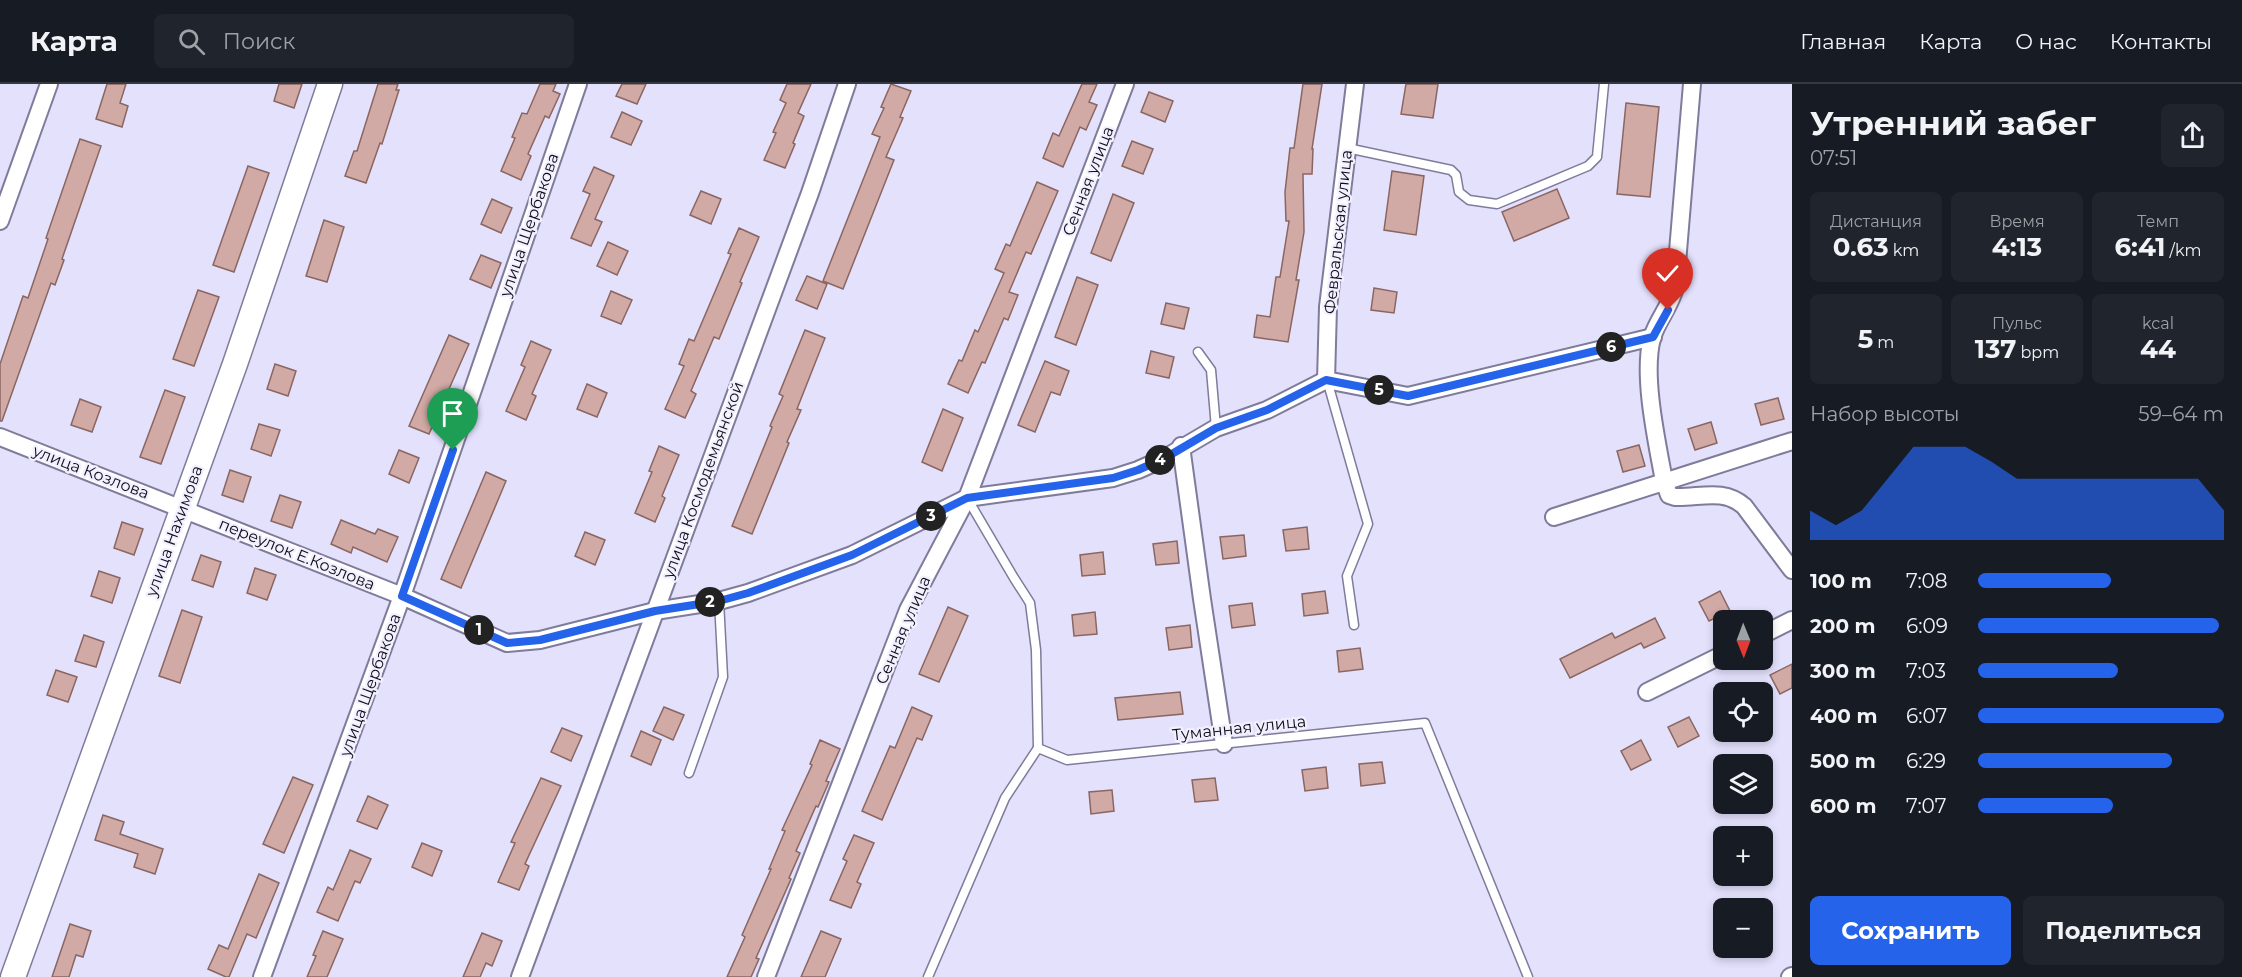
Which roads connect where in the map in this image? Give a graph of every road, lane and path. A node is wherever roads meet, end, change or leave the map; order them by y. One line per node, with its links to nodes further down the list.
1 (49, 84): 10 (street)
2 (330, 84): 20 (main road, улица Нахимова)
3 (578, 84): 23 (street, улица Щербакова)
4 (847, 84): 25 (street, улица Космодемьянской)
5 (1125, 84): 19 (street, Сенная улица)
6 (1355, 84): 9 (street, Февральская улица)
7 (1603, 84): 9 (lane)
8 (1692, 84): 11 (street)
9 (1347, 148): 13 (street, Февральская улица)
10 (0, 221)
11 (1653, 337): 13 (street); 18 (street)
12 (1198, 352): 14 (lane)
13 (1326, 380): 14 (street, переулок Е.Козлова); 27 (lane)
14 (1216, 428): 17 (street, переулок Е.Козлова)
15 (0, 437): 20 (street, улица Козлова)
16 (1792, 441): 18 (street)
17 (1181, 446): 19 (street, переулок Е.Козлова); 31 (street)
18 (1664, 481): 21 (street); 22 (street)
19 (967, 498): 24 (street, переулок Е.Козлова); 32 (lane); 37 (street, Сенная улица)
20 (182, 508): 23 (street, переулок Е.Козлова); 34 (main road, улица Нахимова)
21 (1554, 517)
22 (1792, 570)
23 (402, 596): 25 (street, переулок Е.Козлова); 35 (street, улица Щербакова)
24 (719, 601): 25 (street, переулок Е.Козлова); 33 (lane)
25 (655, 611): 36 (street, улица Космодемьянской)
26 (1792, 620): 28 (street)
27 (1354, 625)
28 (1773, 630)
29 (1713, 659): 30 (street)
30 (1647, 692)
31 (1224, 744): 32 (lane, Туманная улица); 39 (lane, Туманная улица)
32 (1038, 748): 38 (lane)
33 (689, 773)
34 (13, 977)
35 (262, 977)
36 (520, 977)
37 (766, 977)
38 (928, 977)
39 (1528, 977)

